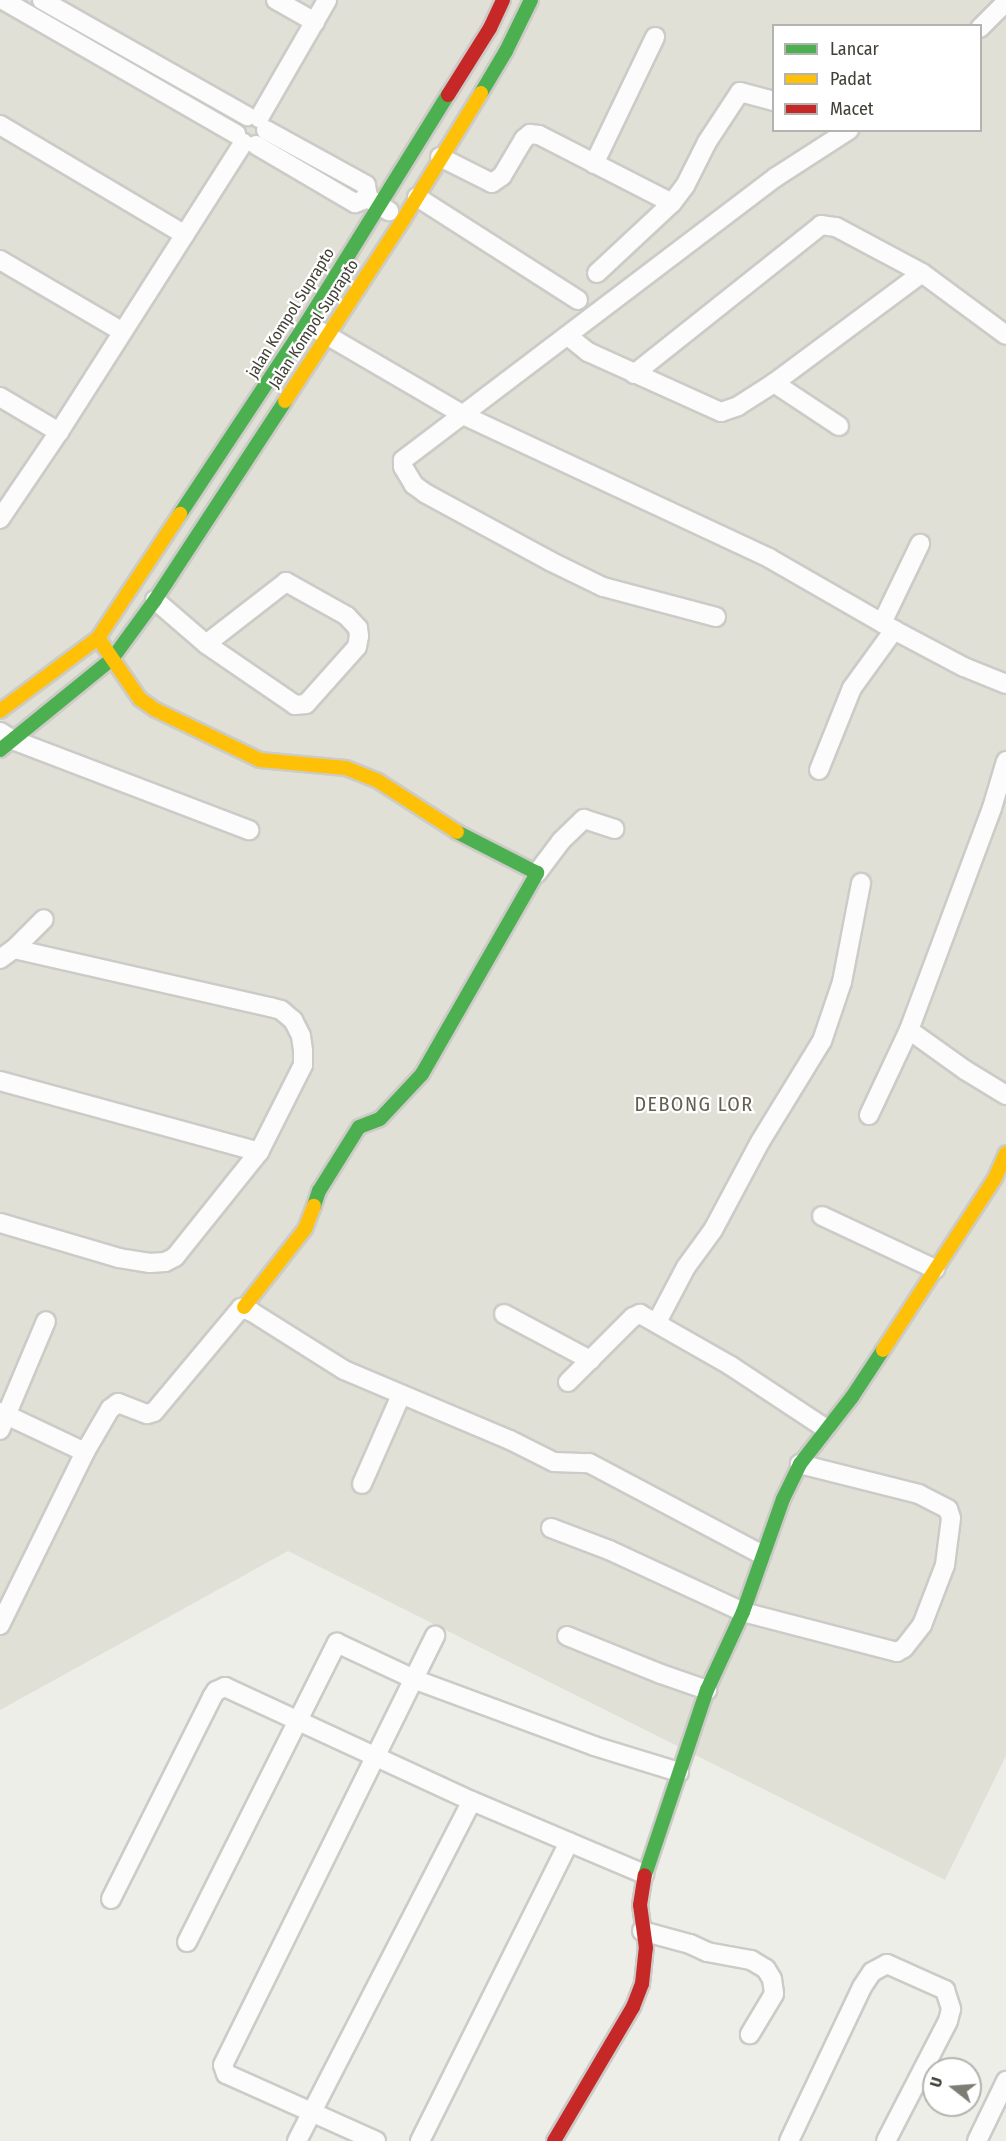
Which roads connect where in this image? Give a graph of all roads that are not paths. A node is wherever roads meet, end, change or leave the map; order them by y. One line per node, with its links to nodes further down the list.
1 (3, 0): 11 (street)
2 (42, 0): 8 (street)
3 (276, 0): 9 (street)
4 (327, 0): 9 (street)
5 (503, 0): 26 (street, jalan Kompol Suprapto)
6 (531, 0): 21 (street, Jalan Kompol Suprapto)
7 (1006, 2): 10 (street)
8 (74, 18): 11 (street); 13 (street)
9 (315, 22): 19 (street)
10 (982, 27)
11 (64, 35): 14 (street)
12 (655, 37): 23 (street)
13 (144, 58): 14 (street); 15 (street)
14 (134, 75): 17 (street)
15 (201, 89): 17 (street); 19 (street)
16 (772, 100): 27 (street)
17 (191, 108): 19 (street)
18 (0, 125): 29 (street)
19 (251, 131): 22 (street); 24 (street); 29 (street)
20 (846, 132): 38 (street)
21 (440, 157): 23 (street); 25 (street, Jalan Kompol Suprapto)
22 (319, 159): 24 (street); 26 (street)
23 (594, 164): 27 (street)
24 (308, 176): 26 (street)
25 (417, 197): 28 (street, Jalan Kompol Suprapto); 33 (street)
26 (373, 202): 28 (street); 34 (street, jalan Kompol Suprapto)
27 (672, 203): 31 (street)
28 (403, 220): 37 (street, Jalan Kompol Suprapto)
29 (185, 235): 35 (street)
30 (0, 260): 35 (street)
31 (597, 273)
32 (921, 273): 36 (street); 39 (street); 40 (street)
33 (578, 300)
34 (307, 322): 37 (street); 50 (street, jalan Kompol Suprapto)
35 (121, 331): 44 (street)
36 (1006, 334)
37 (326, 336): 42 (street); 47 (street, Jalan Kompol Suprapto)
38 (576, 343): 39 (street); 42 (street)
39 (634, 374): 40 (street)
40 (774, 382): 43 (street)
41 (0, 397): 44 (street)
42 (465, 416): 48 (street); 49 (street)
43 (839, 426)
44 (59, 432): 45 (street)
45 (0, 519)
46 (920, 544): 49 (street)
47 (155, 600): 51 (street); 52 (street, Jalan Kompol Suprapto)
48 (716, 616)
49 (888, 627): 53 (street); 57 (street)
50 (98, 638): 52 (street); 54 (street, jalan Kompol Suprapto)
51 (206, 644): 51 (street)
52 (112, 659): 55 (street, Jalan Kompol Suprapto); 61 (street)
53 (1006, 684)
54 (0, 711)
55 (4, 741): 59 (street)
56 (1006, 760): 58 (street)
57 (819, 770)
58 (999, 810): 65 (street)
59 (249, 830)
60 (614, 830): 61 (street)
61 (537, 873): 74 (street)
62 (861, 883): 77 (street)
63 (44, 920): 64 (street)
64 (7, 954): 69 (street)
65 (909, 1030): 67 (street); 68 (street)
66 (0, 1081): 69 (street)
67 (1006, 1095)
68 (869, 1115)
69 (260, 1152): 72 (street)
70 (1006, 1153): 73 (street)
71 (822, 1216): 73 (street)
72 (0, 1223)
73 (935, 1269): 82 (street)
74 (244, 1307): 80 (street); 83 (street)
75 (504, 1314): 78 (street)
76 (46, 1322): 81 (street)
77 (657, 1322): 78 (street); 82 (street)
78 (590, 1360): 79 (street)
79 (568, 1382)
80 (401, 1395): 85 (street); 87 (street)
81 (2, 1419): 83 (street)
82 (825, 1428): 84 (street)
83 (85, 1452): 89 (street)
84 (800, 1464): 87 (street); 88 (street)
85 (362, 1484)
86 (551, 1528): 88 (street)
87 (761, 1554): 88 (street)
88 (743, 1612): 93 (street)
89 (0, 1625)
90 (435, 1636): 92 (street)
91 (567, 1636): 93 (street)
92 (416, 1680): 94 (street); 95 (street); 96 (street)
93 (707, 1690): 96 (street)
94 (297, 1720): 95 (street); 100 (street); 102 (street)
95 (374, 1757): 97 (street); 105 (street)
96 (679, 1772): 99 (street)
97 (472, 1802): 98 (street); 105 (street)
98 (569, 1842): 99 (street); 108 (street)
99 (644, 1874): 101 (street)
100 (111, 1899)
101 (642, 1931): 103 (street); 109 (street)
102 (187, 1942)
103 (750, 2034)
104 (1006, 2081): 112 (street)
105 (312, 2111): 106 (street); 107 (street)
106 (297, 2141)
107 (376, 2141)
108 (420, 2141)
109 (554, 2141)
110 (789, 2141): 111 (street)
111 (886, 2141)
112 (977, 2141)

